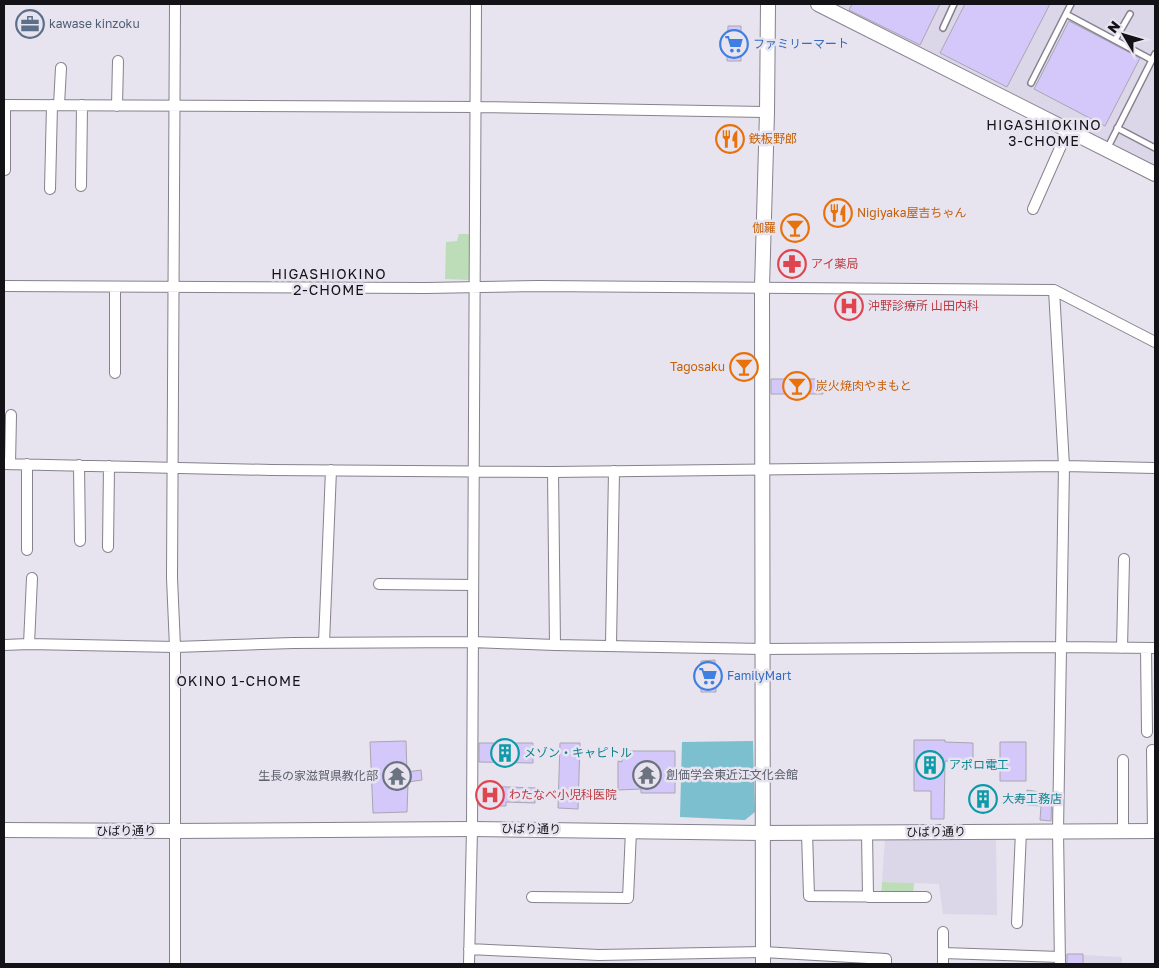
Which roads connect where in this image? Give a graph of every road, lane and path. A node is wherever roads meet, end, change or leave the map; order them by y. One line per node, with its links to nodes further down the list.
1 (175, 4): 20 (street)
2 (476, 4): 21 (street)
3 (768, 4): 22 (street)
4 (818, 4): 24 (street)
5 (954, 4): 9 (lane)
6 (1072, 4): 7 (lane)
7 (1066, 14): 10 (lane); 15 (lane)
8 (1130, 14): 10 (lane)
9 (943, 28)
10 (1115, 40): 12 (lane)
11 (1155, 54): 12 (lane)
12 (1152, 60): 23 (lane)
13 (118, 61): 19 (street)
14 (61, 68): 17 (street)
15 (1031, 83)
16 (4, 105): 17 (street); 27 (street)
17 (56, 105): 18 (street); 30 (street)
18 (82, 105): 19 (street); 29 (street)
19 (118, 106): 20 (street)
20 (175, 106): 21 (street); 34 (street)
21 (477, 107): 22 (street); 33 (street)
22 (767, 112): 35 (street)
23 (1118, 128): 25 (lane); 26 (lane)
24 (1068, 130): 26 (street); 31 (street)
25 (1155, 148)
26 (1107, 150): 28 (street)
27 (5, 170)
28 (1155, 174)
29 (81, 186)
30 (50, 189)
31 (1033, 209)
32 (4, 286): 36 (street)
33 (474, 286): 34 (street); 35 (street); 50 (street)
34 (175, 287): 36 (street); 46 (street)
35 (762, 287): 37 (street); 48 (street)
36 (115, 288): 39 (street)
37 (1054, 290): 38 (street); 45 (street)
38 (1155, 342)
39 (115, 373)
40 (11, 415): 41 (street)
41 (7, 464): 42 (street)
42 (27, 464): 43 (street); 55 (street)
43 (79, 465): 44 (street); 53 (street)
44 (109, 466): 46 (street); 54 (street)
45 (1064, 466): 47 (street); 48 (street); 67 (street)
46 (173, 468): 49 (street); 66 (street)
47 (1155, 468)
48 (762, 469): 51 (street); 70 (street)
49 (331, 470): 50 (street); 61 (street)
50 (474, 471): 52 (street); 59 (street)
51 (614, 471): 52 (street); 65 (street)
52 (553, 472): 64 (street)
53 (80, 541)
54 (108, 547)
55 (27, 550)
56 (1124, 559): 68 (street)
57 (32, 578): 62 (street)
58 (379, 584): 59 (street)
59 (473, 586): 60 (street)
60 (472, 642): 61 (street); 64 (street); 74 (street)
61 (324, 643): 66 (street)
62 (29, 644): 63 (street); 66 (street)
63 (4, 645)
64 (555, 645): 65 (street)
65 (610, 645): 70 (street)
66 (174, 647): 76 (street)
67 (1061, 647): 68 (street); 70 (street); 79 (street)
68 (1122, 648): 69 (street)
69 (1151, 648): 71 (street)
70 (763, 649): 83 (street)
71 (1147, 732)
72 (1152, 750): 80 (street)
73 (1123, 760): 82 (street)
74 (472, 828): 76 (street, ひばり通り); 77 (street, ひばり通り); 90 (street)
75 (4, 830): 76 (street, ひばり通り)
76 (174, 831): 95 (street)
77 (631, 831): 83 (street, ひばり通り); 85 (street)
78 (1021, 831): 79 (street, ひばり通り); 81 (street, ひばり通り); 88 (street)
79 (1058, 831): 82 (street, ひばり通り); 94 (street)
80 (1154, 831): 82 (street, ひばり通り)
81 (867, 832): 84 (street, ひばり通り); 86 (street)
82 (1123, 832)
83 (761, 833): 84 (street, ひばり通り); 91 (street)
84 (807, 833): 86 (street)
85 (532, 897)
86 (868, 897): 87 (street)
87 (926, 897)
88 (1017, 923)
89 (943, 932): 93 (street)
90 (469, 949): 92 (street); 96 (street)
91 (763, 958): 92 (street); 97 (street)
92 (599, 959)
93 (943, 959): 94 (street)
94 (1060, 961)
95 (175, 964)
96 (469, 964)
97 (886, 964)

